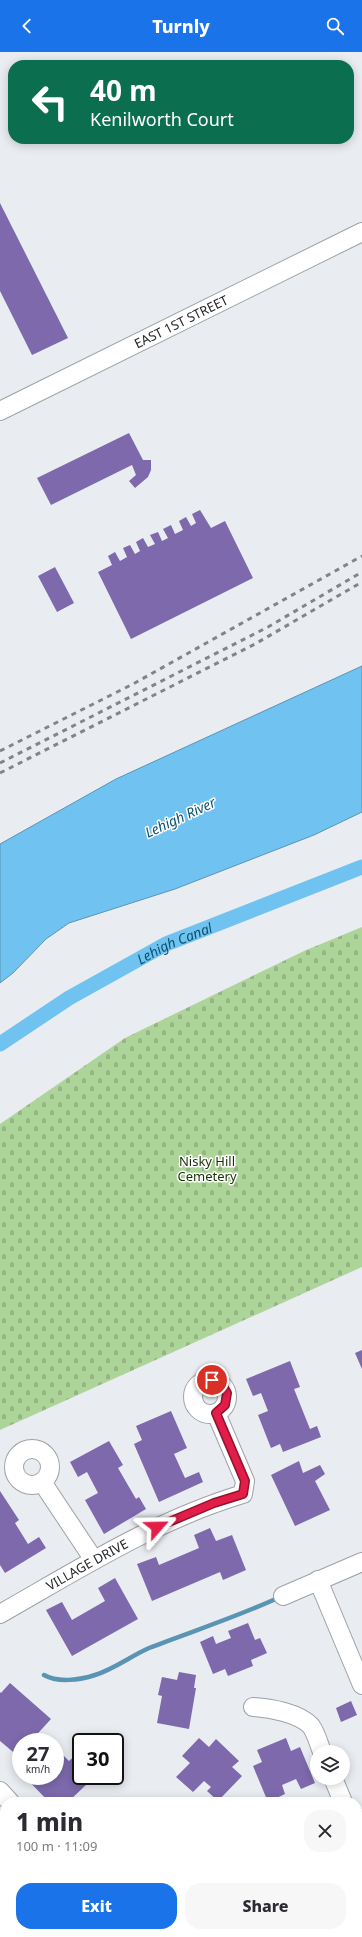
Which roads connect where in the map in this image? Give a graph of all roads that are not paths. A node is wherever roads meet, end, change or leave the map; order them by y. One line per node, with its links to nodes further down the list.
1 (362, 232): 2 (street, EAST 1ST STREET)
2 (0, 411)
3 (216, 1413): 5 (street, VILLAGE DRIVE)
4 (42, 1482): 5 (street)
5 (94, 1560): 9 (street, VILLAGE DRIVE)
6 (362, 1562): 7 (street)
7 (318, 1580): 8 (street); 10 (street)
8 (283, 1596)
9 (0, 1614)
10 (362, 1685)
11 (253, 1707): 12 (street)
12 (319, 1745)
13 (336, 1785): 14 (street)
14 (341, 1797)

